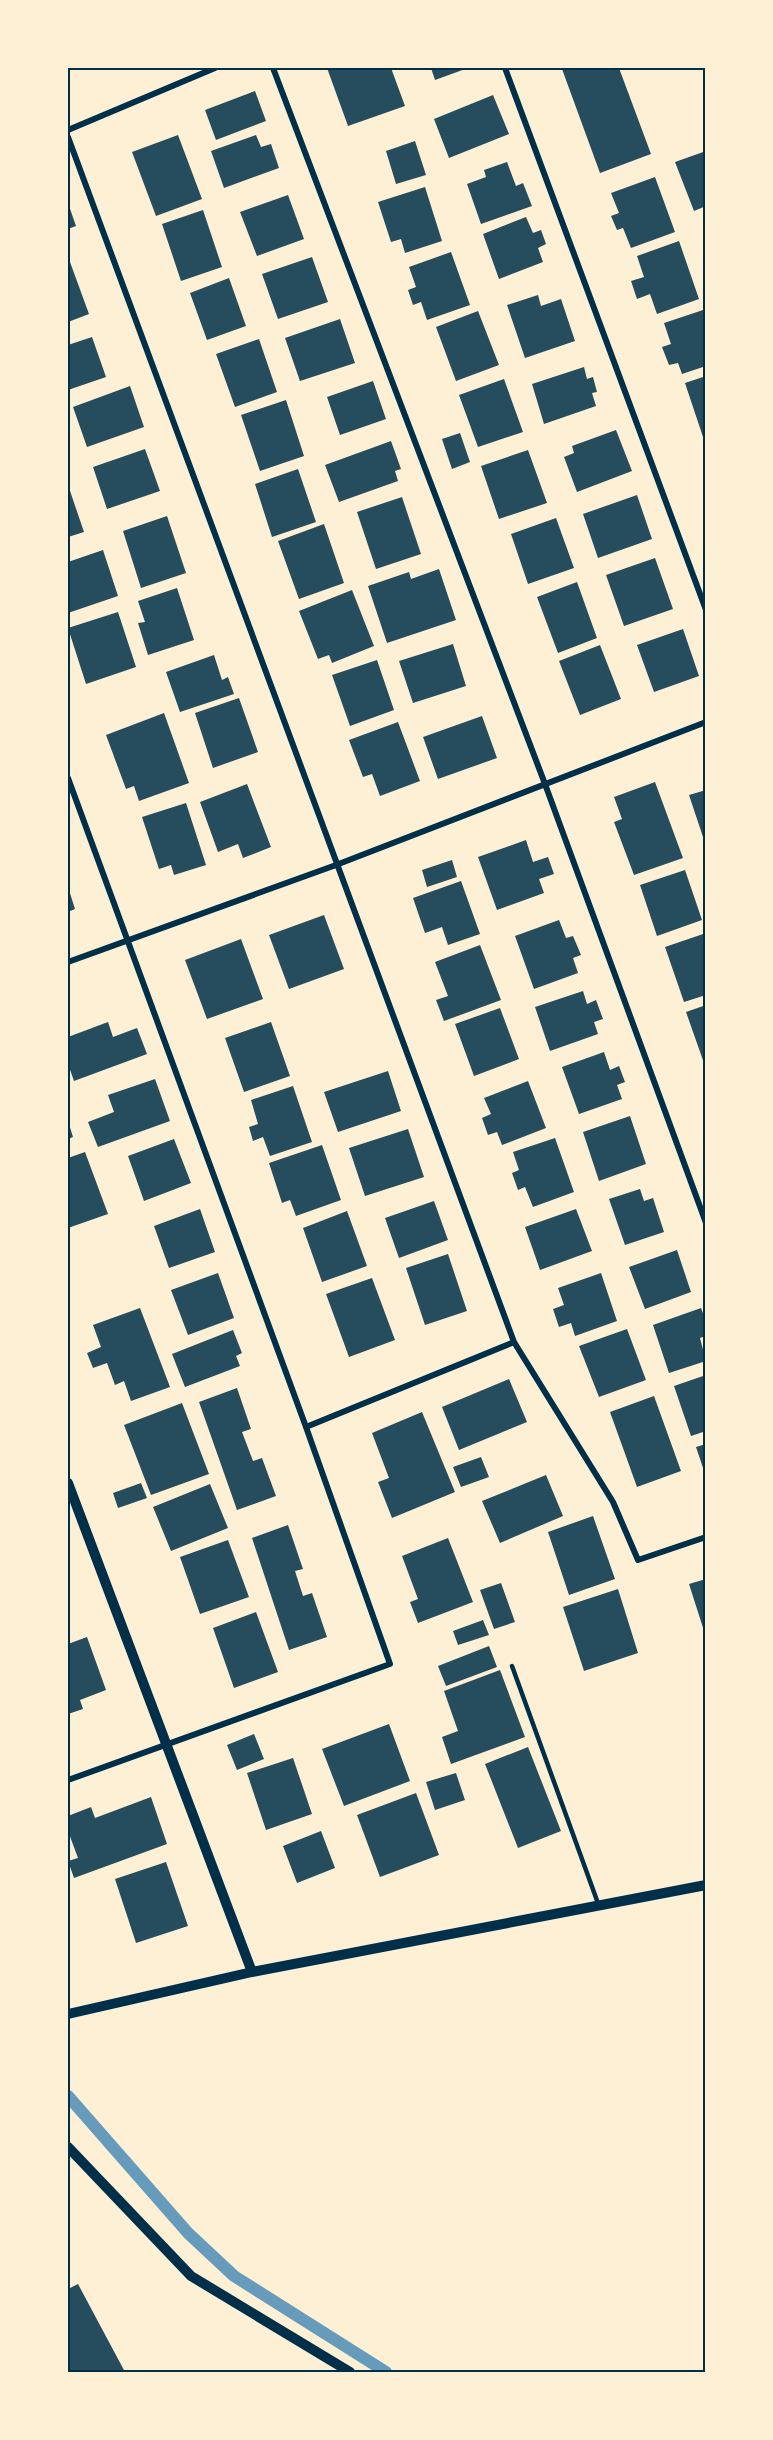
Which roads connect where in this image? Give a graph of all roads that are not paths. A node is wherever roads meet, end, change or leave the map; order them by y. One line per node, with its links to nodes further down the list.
1 (215, 68): 4 (street)
2 (273, 68): 9 (street)
3 (505, 68): 6 (street)
4 (68, 130)
5 (68, 137): 10 (street)
6 (705, 610)
7 (705, 722): 9 (street)
8 (68, 778): 11 (street)
9 (545, 784): 10 (street); 13 (street)
10 (336, 865): 11 (street); 14 (street)
11 (128, 939): 12 (street); 15 (street)
12 (68, 962)
13 (705, 1223)
14 (514, 1342): 15 (street); 17 (street)
15 (306, 1427): 19 (street)
16 (68, 1483): 19 (street)
17 (705, 1537)
18 (512, 1666): 22 (lane)
19 (166, 1744): 20 (street); 23 (street)
20 (68, 1780)
21 (705, 1885): 22 (street)
22 (599, 1907): 23 (street)
23 (252, 1972): 24 (street)
24 (68, 2014)
25 (68, 2147): 26 (street)
26 (350, 2373)

